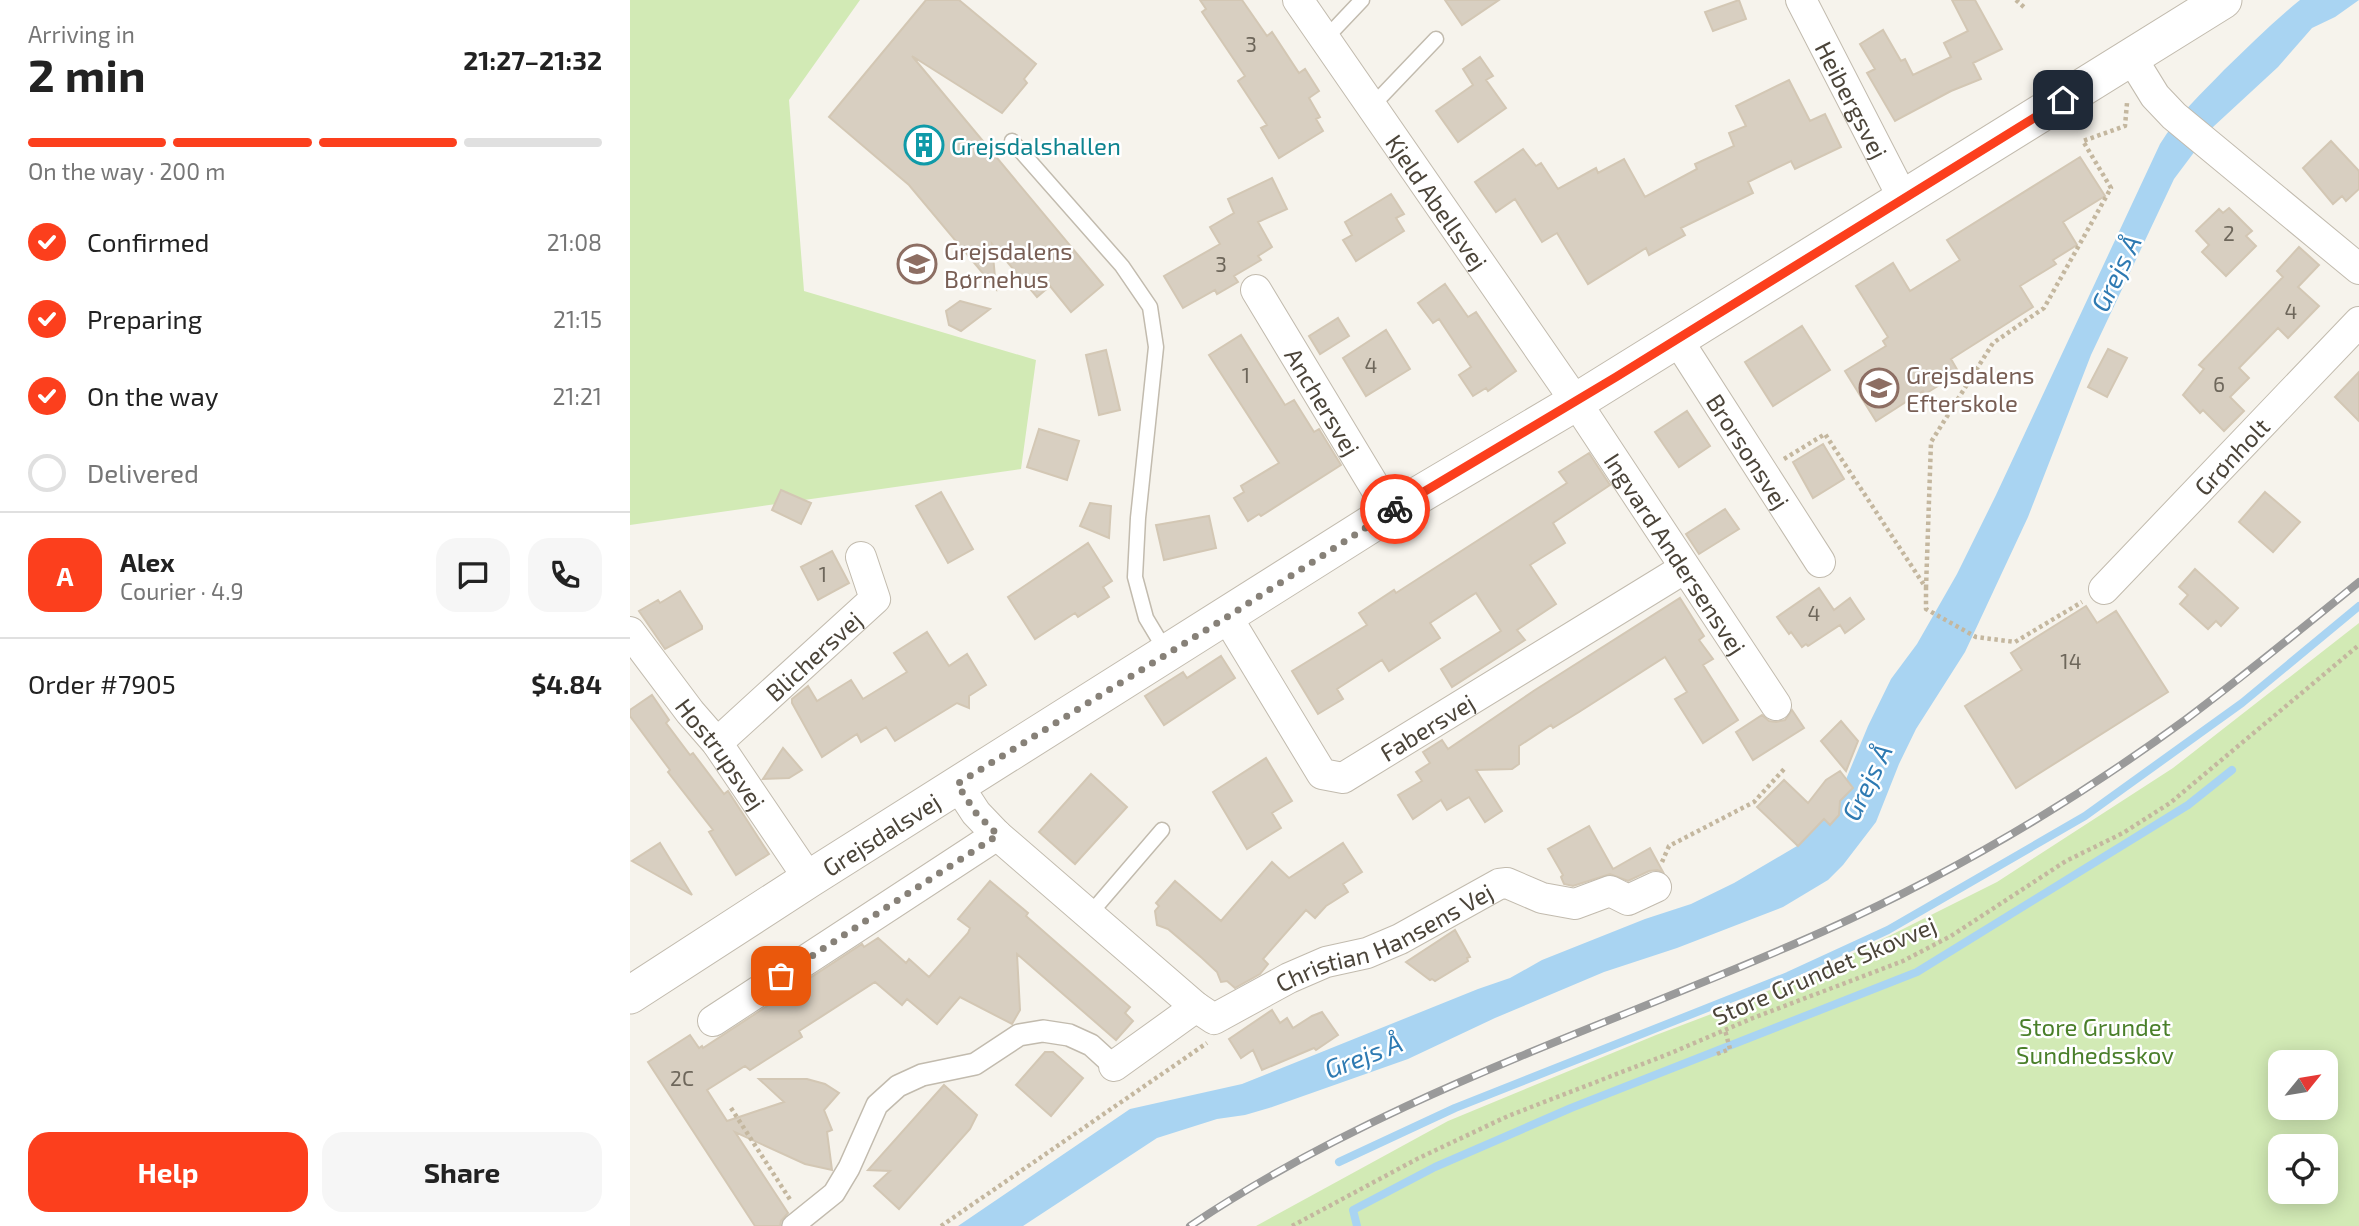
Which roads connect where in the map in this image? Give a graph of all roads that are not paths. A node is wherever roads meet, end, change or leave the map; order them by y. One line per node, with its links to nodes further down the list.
1 (1298, 0): 5 (street, Kjeld Abellsvej)
2 (1362, 0): 5 (lane)
3 (1801, 0): 10 (street, Heibergsvej)
4 (2223, 0): 7 (street, Grejsdalsvej)
5 (1325, 39): 8 (street, Kjeld Abellsvej)
6 (1436, 39): 8 (lane)
7 (2131, 57): 10 (street, Grejsdalsvej); 11 (street)
8 (1372, 106): 15 (street, Kjeld Abellsvej)
9 (1012, 141): 23 (lane)
10 (1904, 200): 14 (street, Grejsdalsvej)
11 (2356, 260)
12 (1256, 290): 16 (street, Anchersvej)
13 (2359, 322): 20 (street, Grønholt)
14 (1677, 339): 15 (street, Grejsdalsvej); 18 (street, Brorsonsvej)
15 (1576, 401): 16 (street, Grejsdalsvej); 19 (street, Ingvard Andersensvej)
16 (1390, 512): 21 (street, Grejsdalsvej)
17 (861, 557): 25 (street, Blichersvej)
18 (1820, 562)
19 (1685, 568): 21 (street, Fabersvej); 24 (street, Ingvard Andersensvej)
20 (2104, 589)
21 (1227, 617): 23 (street, Grejsdalsvej)
22 (630, 632): 25 (street, Hostrupsvej)
23 (1168, 654): 26 (street, Grejsdalsvej)
24 (1776, 705)
25 (717, 743): 29 (street, Hostrupsvej)
26 (957, 784): 28 (street); 29 (street, Grejsdalsvej)
27 (1162, 830): 31 (lane)
28 (998, 835): 31 (street); 34 (street)
29 (809, 879): 32 (street, Grejsdalsvej)
30 (1656, 887): 33 (street, Christian Hansens Vej)
31 (1089, 915): 33 (street)
32 (630, 995)
33 (1205, 1013): 35 (street, Christian Hansens Vej)
34 (713, 1021)
35 (1114, 1066): 36 (street, Christian Hansens Vej)
36 (798, 1223)

